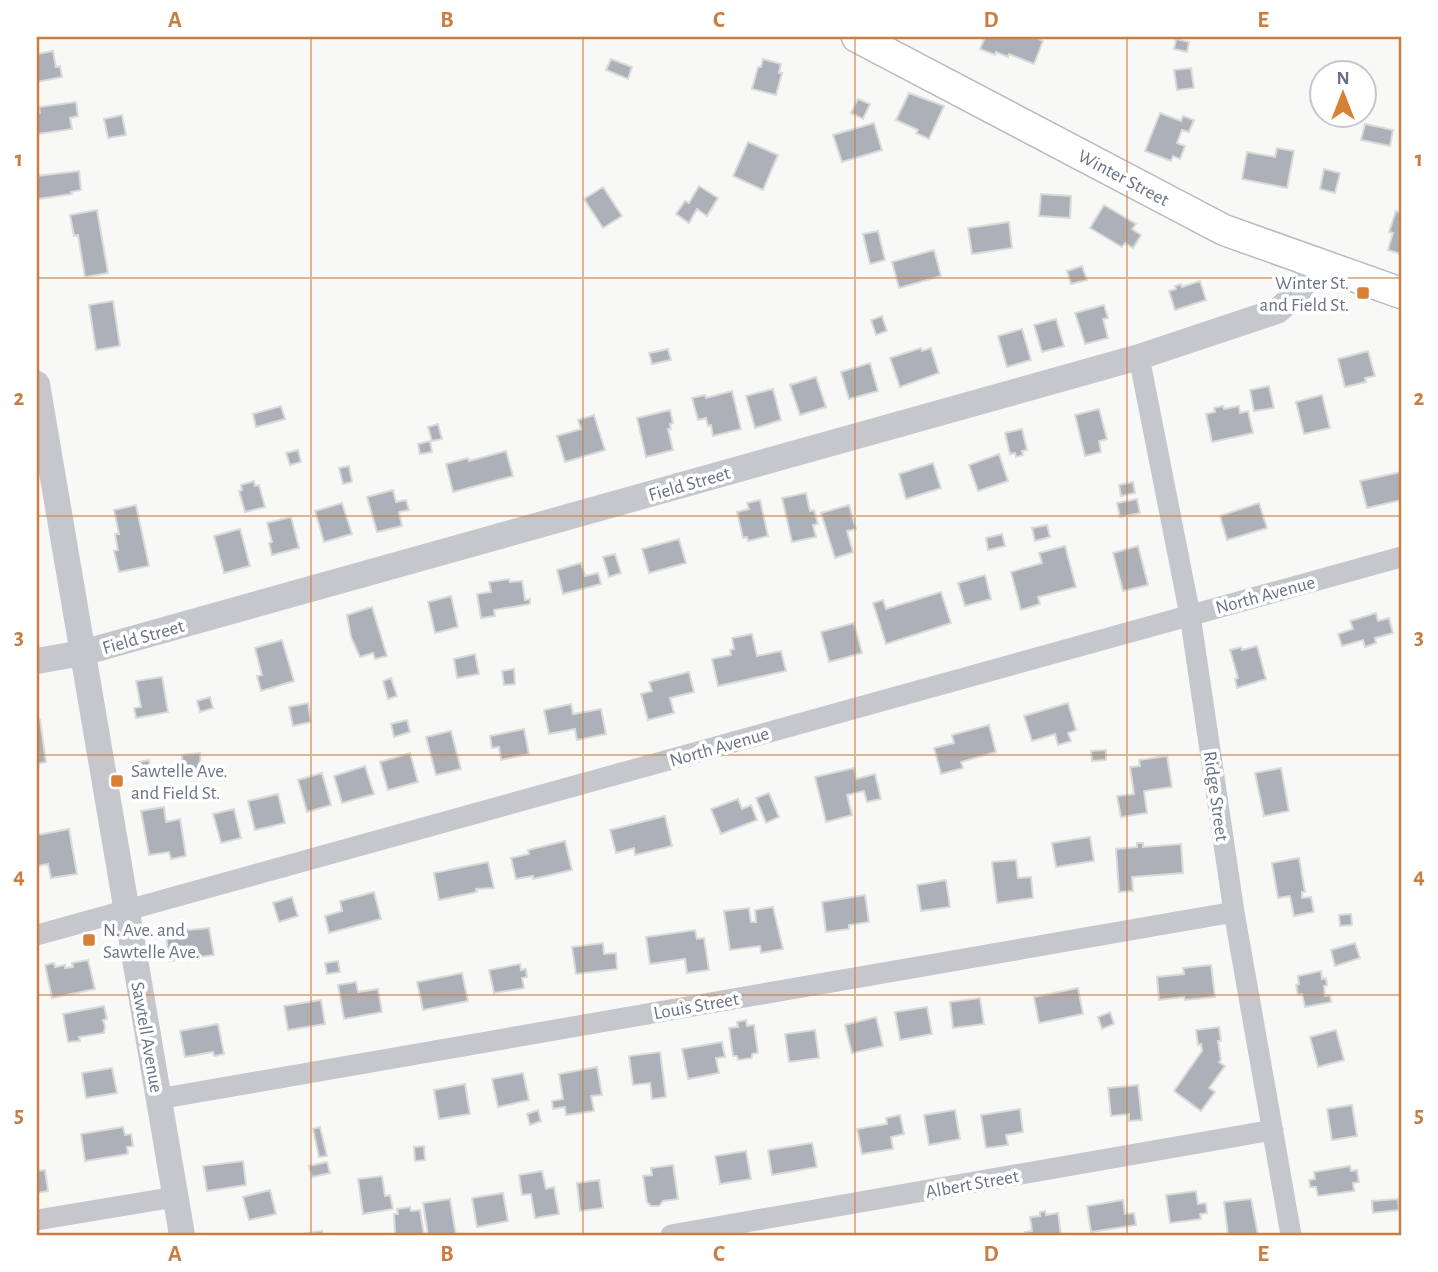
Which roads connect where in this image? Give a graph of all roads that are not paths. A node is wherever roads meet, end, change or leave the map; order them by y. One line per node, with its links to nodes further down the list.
1 (857, 37): 2 (main road, Winter Street)
2 (1316, 262): 3 (main road, Winter Street); 4 (street, Field Street)
3 (1401, 293)
4 (1139, 357): 7 (street, Ridge Street); 8 (street, Field Street)
5 (37, 384): 8 (street, Sawtell Avenue)
6 (1401, 557): 7 (street, North Avenue)
7 (1190, 615): 10 (street, North Avenue); 11 (street, Ridge Street)
8 (82, 653): 9 (street, Field Street); 10 (street, Sawtell Avenue)
9 (37, 661)
10 (126, 911): 12 (street, North Avenue); 13 (street, Sawtell Avenue)
11 (1234, 912): 13 (street, Louis Street); 14 (street, Ridge Street)
12 (37, 935)
13 (158, 1099): 15 (street, Sawtell Avenue)
14 (1273, 1130): 18 (street, Albert Street); 19 (street, Ridge Street)
15 (175, 1197): 16 (street); 17 (street, Sawtell Avenue)
16 (37, 1220)
17 (182, 1235)
18 (671, 1235)
19 (1291, 1235)

